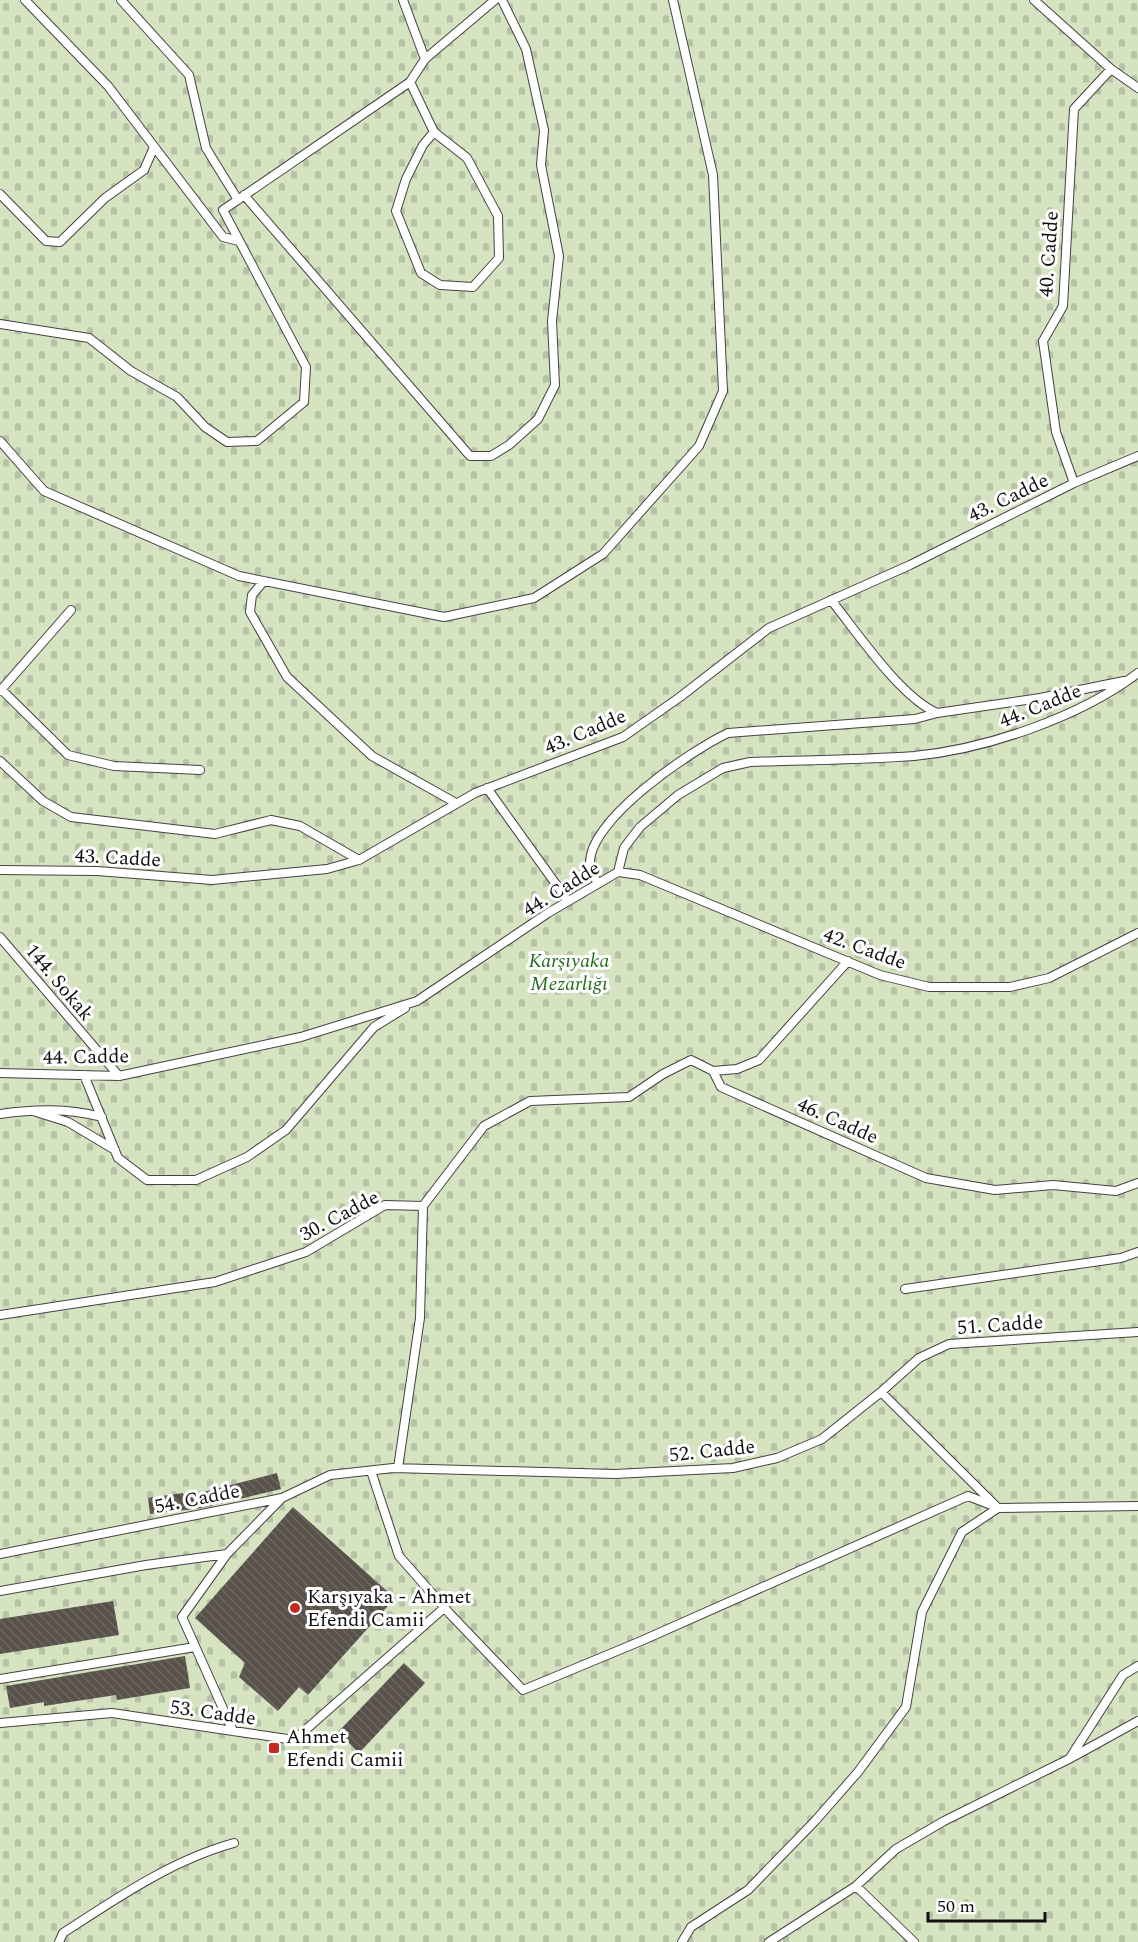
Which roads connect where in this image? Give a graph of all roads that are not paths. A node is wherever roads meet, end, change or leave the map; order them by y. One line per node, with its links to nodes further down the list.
1 (26, 0): 13 (lane)
2 (121, 0): 15 (lane)
3 (403, 0): 8 (lane)
4 (495, 0): 8 (lane)
5 (502, 0): 15 (lane)
6 (673, 0): 21 (lane)
7 (1034, 0): 9 (lane)
8 (424, 59): 10 (lane)
9 (1111, 69): 11 (lane); 20 (lane, 40. Cadde)
10 (410, 82): 12 (lane); 15 (lane)
11 (1138, 88)
12 (435, 132): 12 (lane)
13 (154, 147): 14 (lane); 16 (lane)
14 (0, 194)
15 (241, 197): 16 (lane)
16 (239, 241): 17 (lane)
17 (0, 324)
18 (0, 441): 21 (lane)
19 (1138, 456): 20 (lane, 43. Cadde)
20 (1074, 483): 22 (lane, 43. Cadde)
21 (264, 581): 31 (lane)
22 (831, 600): 27 (lane); 30 (lane, 43. Cadde)
23 (71, 610): 26 (lane)
24 (1138, 673): 25 (lane, 44. Cadde)
25 (1128, 680): 27 (lane); 34 (lane, 44. Cadde)
26 (1, 690): 29 (lane)
27 (937, 713): 35 (lane)
28 (0, 761): 32 (lane)
29 (200, 770)
30 (488, 788): 31 (lane, 43. Cadde); 36 (lane)
31 (456, 803): 32 (lane, 43. Cadde)
32 (359, 860): 33 (lane, 43. Cadde)
33 (0, 870)
34 (618, 872): 35 (lane, 44. Cadde); 39 (lane, 42. Cadde)
35 (597, 882): 36 (lane, 44. Cadde)
36 (568, 901): 40 (lane, 44. Cadde)
37 (1138, 933): 39 (lane, 42. Cadde)
38 (0, 937): 44 (lane, 144. Sokak)
39 (848, 961): 41 (lane)
40 (417, 1001): 44 (lane, 44. Cadde); 48 (lane)
41 (713, 1071): 49 (lane, 46. Cadde); 50 (lane)
42 (0, 1073): 43 (lane, 44. Cadde)
43 (84, 1075): 44 (lane, 44. Cadde); 47 (lane)
44 (119, 1076)
45 (30, 1110): 46 (lane); 47 (lane); 48 (lane)
46 (0, 1114)
47 (102, 1116): 48 (lane)
48 (115, 1150)
49 (1138, 1183)
50 (423, 1206): 53 (lane, 30. Cadde); 56 (lane)
51 (1138, 1252): 52 (lane)
52 (905, 1289)
53 (0, 1315)
54 (1138, 1332): 55 (lane, 51. Cadde)
55 (881, 1392): 56 (lane, 52. Cadde); 60 (lane)
56 (398, 1468): 57 (lane, 54. Cadde)
57 (371, 1471): 58 (lane, 54. Cadde); 64 (lane)
58 (282, 1498): 61 (lane, 54. Cadde); 62 (lane)
59 (1138, 1506): 60 (lane)
60 (998, 1508): 64 (lane); 75 (lane)
61 (0, 1554)
62 (226, 1554): 63 (lane); 65 (lane)
63 (0, 1591)
64 (444, 1608): 70 (lane, 53. Cadde)
65 (195, 1647): 67 (lane); 70 (lane)
66 (1138, 1666): 71 (lane)
67 (0, 1679)
68 (1138, 1721): 71 (lane)
69 (0, 1723): 70 (lane, 53. Cadde)
70 (233, 1731)
71 (1070, 1759): 73 (lane)
72 (234, 1844): 74 (lane)
73 (856, 1886): 76 (lane); 77 (lane)
74 (59, 1942)
75 (682, 1942)
76 (769, 1942)
77 (914, 1942)

